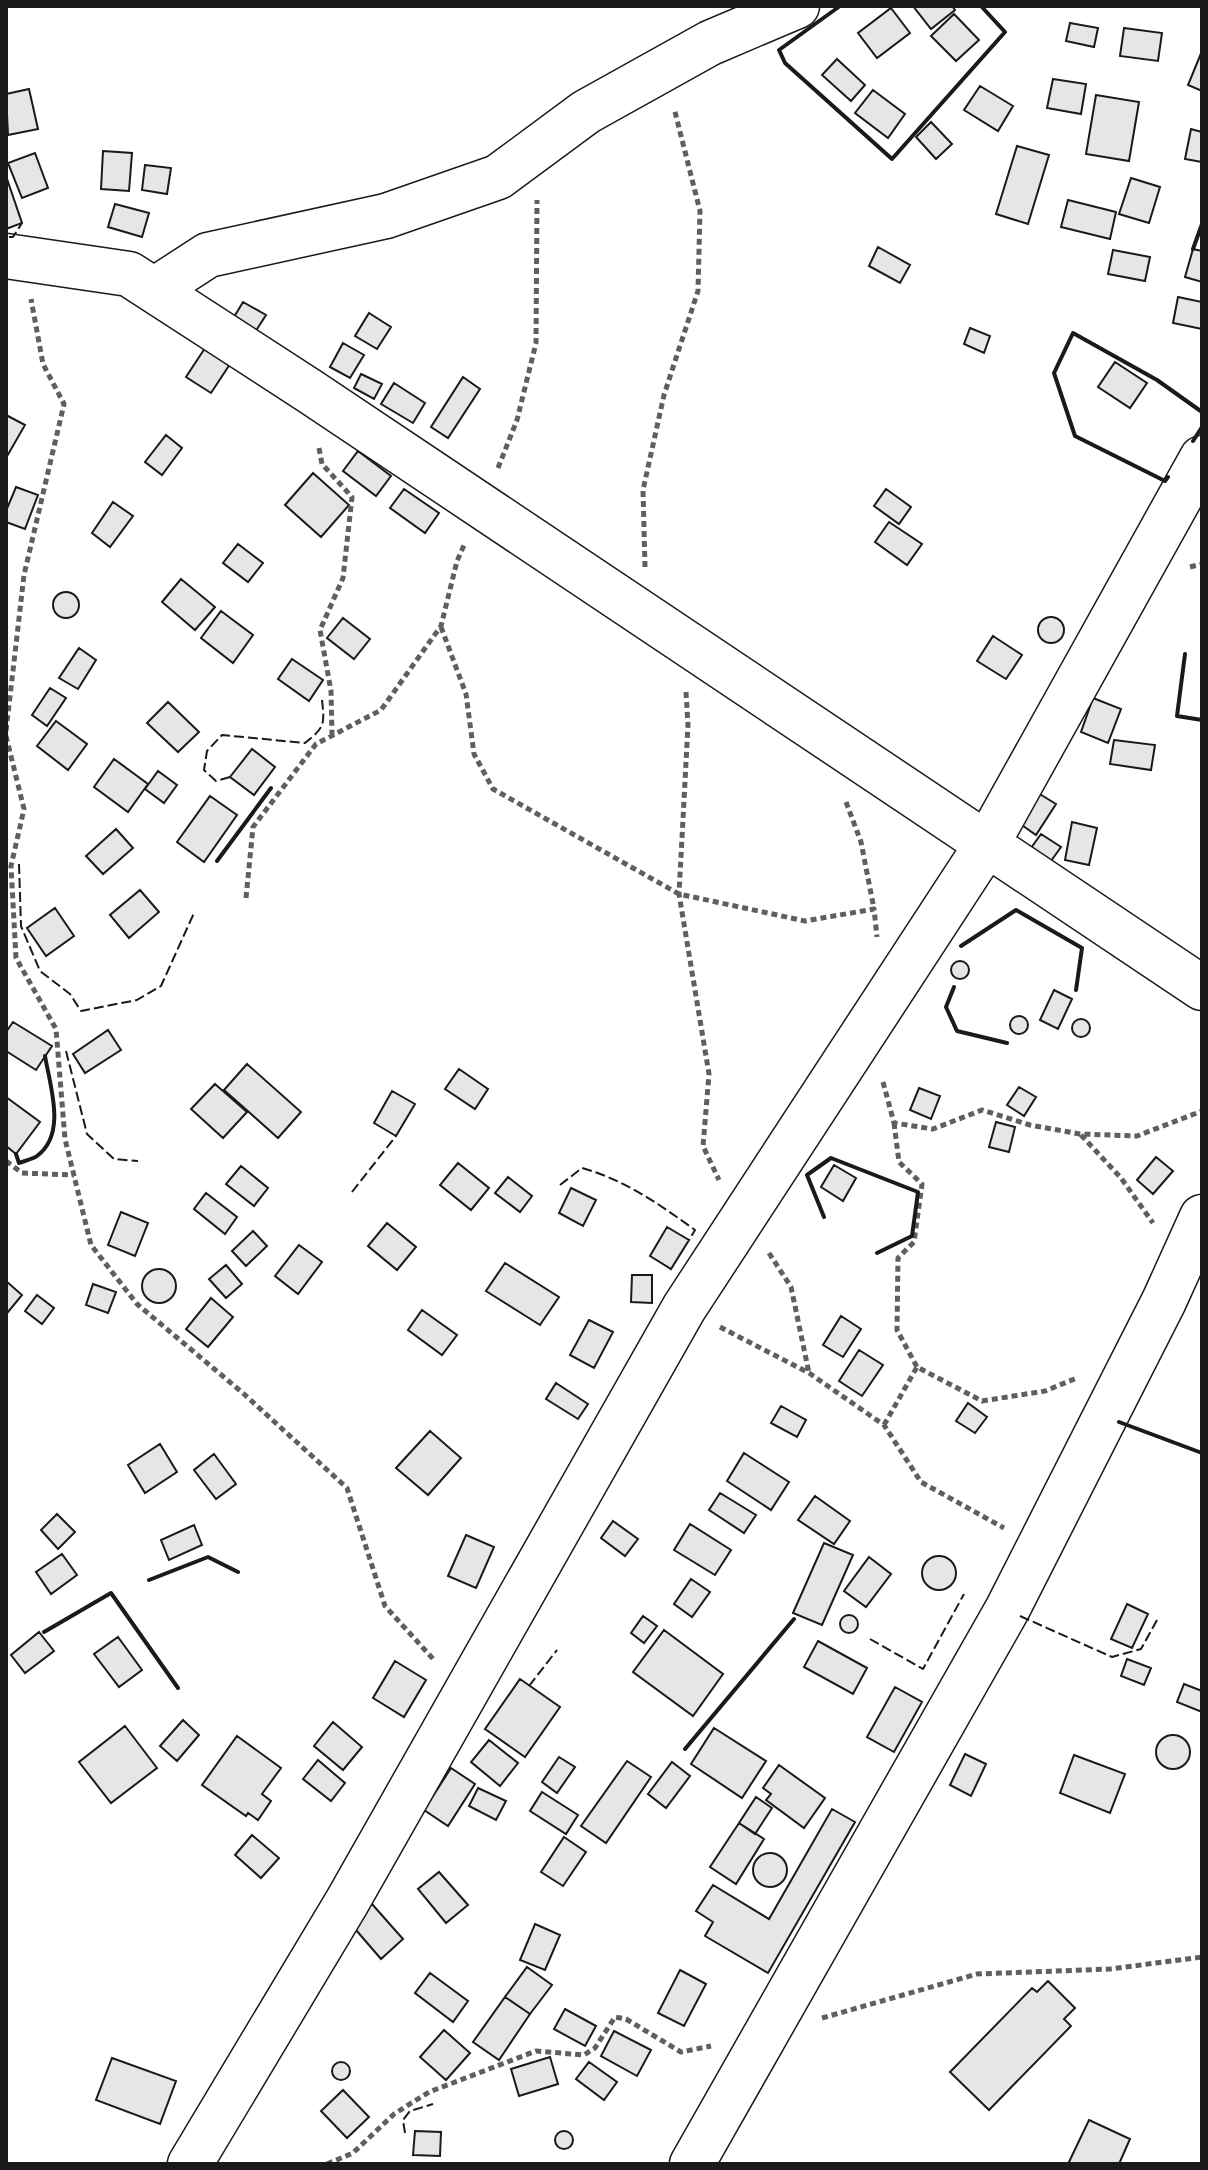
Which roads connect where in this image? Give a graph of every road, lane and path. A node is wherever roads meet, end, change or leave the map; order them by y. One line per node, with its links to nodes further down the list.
1 (797, 6): 2 (street)
2 (664, 68): 3 (street); 10 (path)
3 (538, 147): 5 (street); 8 (path)
4 (15, 257): 5 (street); 11 (path)
5 (154, 290): 6 (street)
6 (311, 392): 8 (street); 12 (path)
7 (1202, 458): 14 (street)
8 (482, 507): 9 (path); 10 (street)
9 (441, 626): 12 (path); 15 (path)
10 (667, 630): 14 (street); 15 (path)
11 (6, 734): 25 (path)
12 (332, 735): 16 (path)
13 (842, 790): 17 (path)
14 (987, 844): 19 (street); 20 (street)
15 (679, 894): 17 (path); 27 (path)
16 (246, 898)
17 (874, 909): 18 (path)
18 (877, 940)
19 (1202, 988)
20 (869, 1024): 22 (path); 27 (street)
21 (1202, 1111): 23 (path)
22 (894, 1123): 23 (path); 31 (path)
23 (1080, 1134): 28 (path)
24 (6, 1161): 25 (path)
25 (74, 1175): 35 (path)
26 (1202, 1217): 28 (street)
27 (739, 1223): 29 (street); 32 (path)
28 (1181, 1262): 30 (street)
29 (684, 1308): 32 (path); 35 (street)
30 (1137, 1354): 31 (path); 34 (street)
31 (917, 1367): 33 (path)
32 (809, 1373): 33 (path)
33 (884, 1425): 34 (path)
34 (1039, 1548): 37 (street)
35 (465, 1694): 38 (street)
36 (1202, 1957): 37 (path)
37 (765, 2034): 39 (path); 40 (street)
38 (190, 2164)
39 (327, 2164)
40 (692, 2164)

